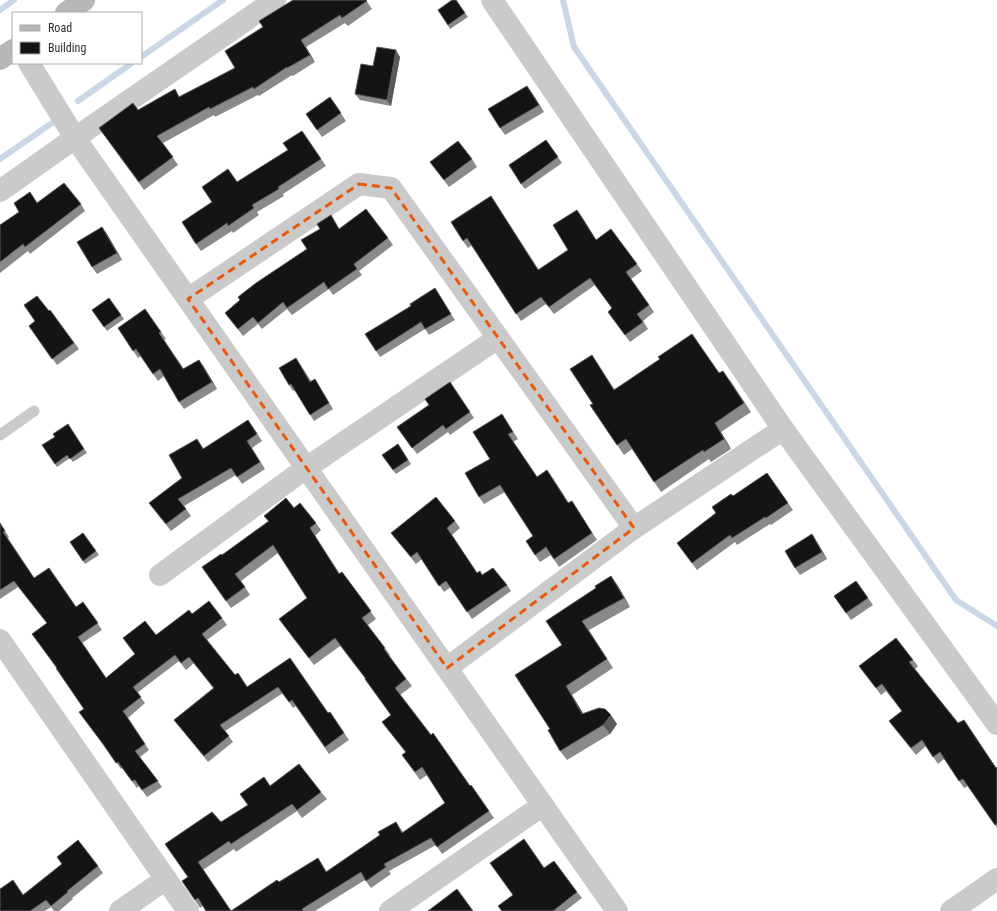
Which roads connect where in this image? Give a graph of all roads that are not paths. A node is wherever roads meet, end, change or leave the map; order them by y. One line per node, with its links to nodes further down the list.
1 (84, 0): 4 (street)
2 (275, 0): 8 (street)
3 (492, 0): 13 (street)
4 (67, 12)
5 (12, 51): 6 (street)
6 (0, 59)
7 (30, 64): 8 (street)
8 (75, 138): 9 (street); 10 (street)
9 (0, 191)
10 (188, 299): 11 (street); 15 (street)
11 (498, 338): 15 (street); 16 (street)
12 (34, 411): 14 (lane)
13 (783, 429): 16 (street); 20 (street)
14 (0, 435)
15 (306, 468): 17 (street); 19 (street)
16 (634, 528): 19 (street)
17 (160, 574)
18 (0, 640): 22 (street)
19 (447, 668): 21 (street)
20 (997, 724)
21 (543, 805): 26 (street); 27 (street)
22 (166, 879): 24 (street); 25 (street)
23 (997, 879): 28 (street)
24 (120, 911)
25 (188, 911)
26 (390, 911)
27 (617, 911)
28 (951, 911)

